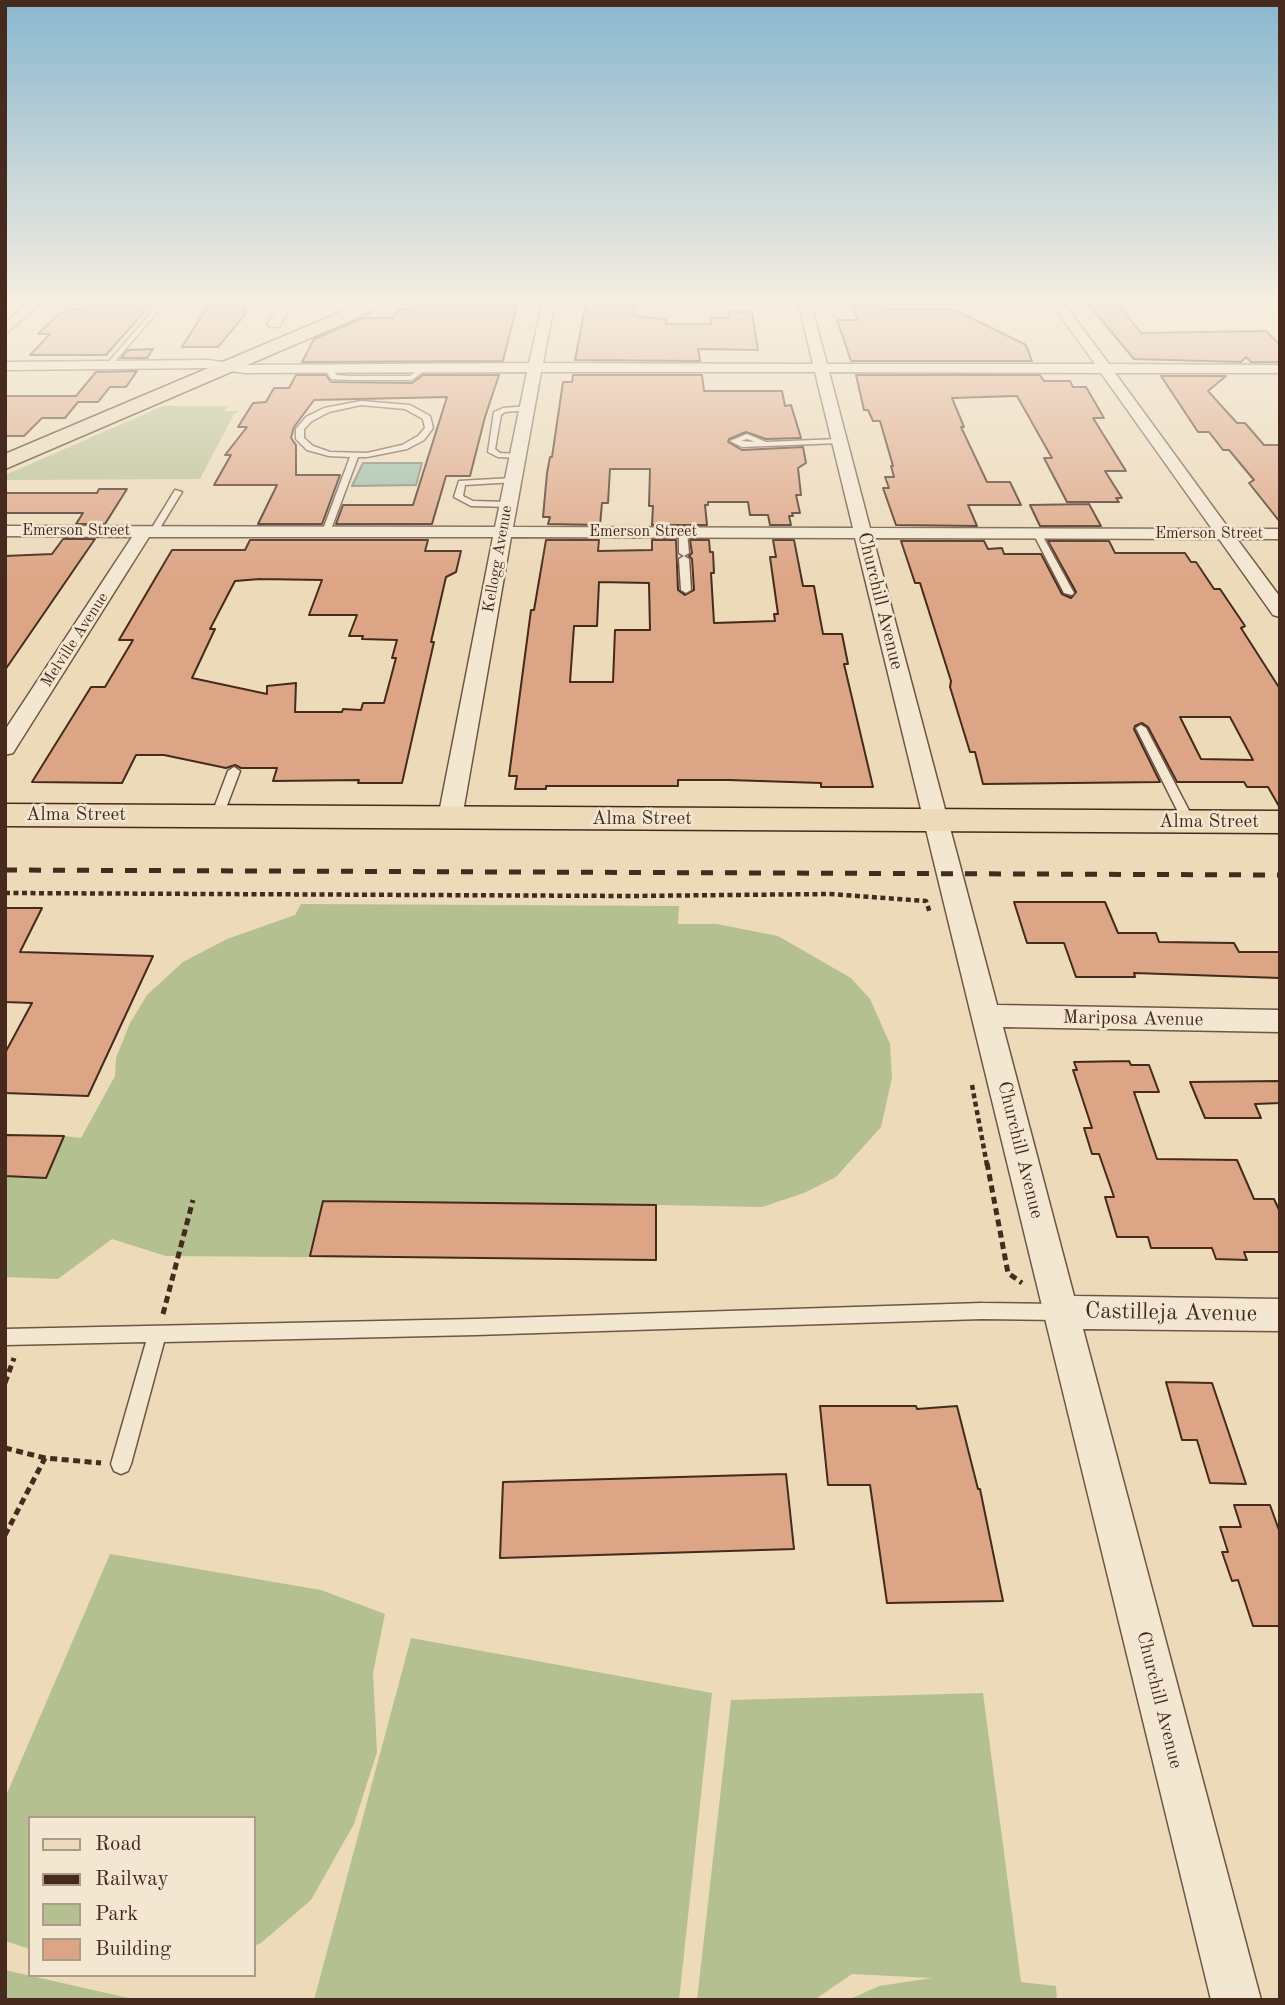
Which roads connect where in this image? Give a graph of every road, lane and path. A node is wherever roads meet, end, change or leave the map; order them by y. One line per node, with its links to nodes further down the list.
1 (163, 395): 10 (main road)
2 (530, 395): 5 (street, Kellogg Avenue)
3 (828, 395): 6 (street, Churchill Avenue)
4 (1124, 395): 21 (street)
5 (527, 408): 9 (street, Kellogg Avenue); 9 (lane)
6 (839, 441): 7 (lane); 19 (street, Churchill Avenue)
7 (762, 442)
8 (354, 456): 8 (lane); 16 (lane)
9 (517, 456): 11 (street, Kellogg Avenue)
10 (5, 462)
11 (512, 480): 13 (street, Kellogg Avenue); 13 (lane)
12 (178, 492): 15 (lane)
13 (508, 505): 17 (street, Kellogg Avenue)
14 (5, 531): 15 (street, Emerson Street)
15 (149, 531): 16 (street, Emerson Street); 27 (street, Melville Avenue)
16 (326, 532): 17 (street, Emerson Street)
17 (503, 532): 18 (street, Emerson Street); 31 (street, Kellogg Avenue)
18 (683, 532): 19 (street, Emerson Street); 23 (lane)
19 (863, 532): 20 (street, Emerson Street); 32 (street, Churchill Avenue)
20 (1037, 533): 21 (street, Emerson Street); 24 (lane)
21 (1226, 534): 22 (street, Emerson Street); 25 (street)
22 (1280, 534)
23 (685, 590)
24 (1069, 593)
25 (1280, 611)
26 (1141, 727): 33 (lane)
27 (5, 748)
28 (234, 771): 30 (lane)
29 (5, 815): 30 (main road, Alma Street)
30 (217, 816): 31 (main road, Alma Street)
31 (450, 818): 32 (main road, Alma Street)
32 (936, 821): 33 (main road, Alma Street); 37 (street, Churchill Avenue)
33 (1189, 822): 34 (main road, Alma Street)
34 (1280, 822)
35 (5, 893): 36 (path)
36 (934, 924)
37 (985, 1016): 38 (street, Mariposa Avenue); 41 (street, Churchill Avenue)
38 (1280, 1021)
39 (972, 1084): 41 (path)
40 (193, 1200): 43 (path)
41 (1062, 1312): 42 (street, Castilleja Avenue); 43 (lane); 49 (street, Churchill Avenue)
42 (1280, 1315)
43 (157, 1335): 44 (lane); 47 (lane)
44 (5, 1337)
45 (5, 1448): 46 (path)
46 (45, 1458): 47 (path); 48 (path)
47 (121, 1464)
48 (5, 1535)
49 (1236, 2000)

